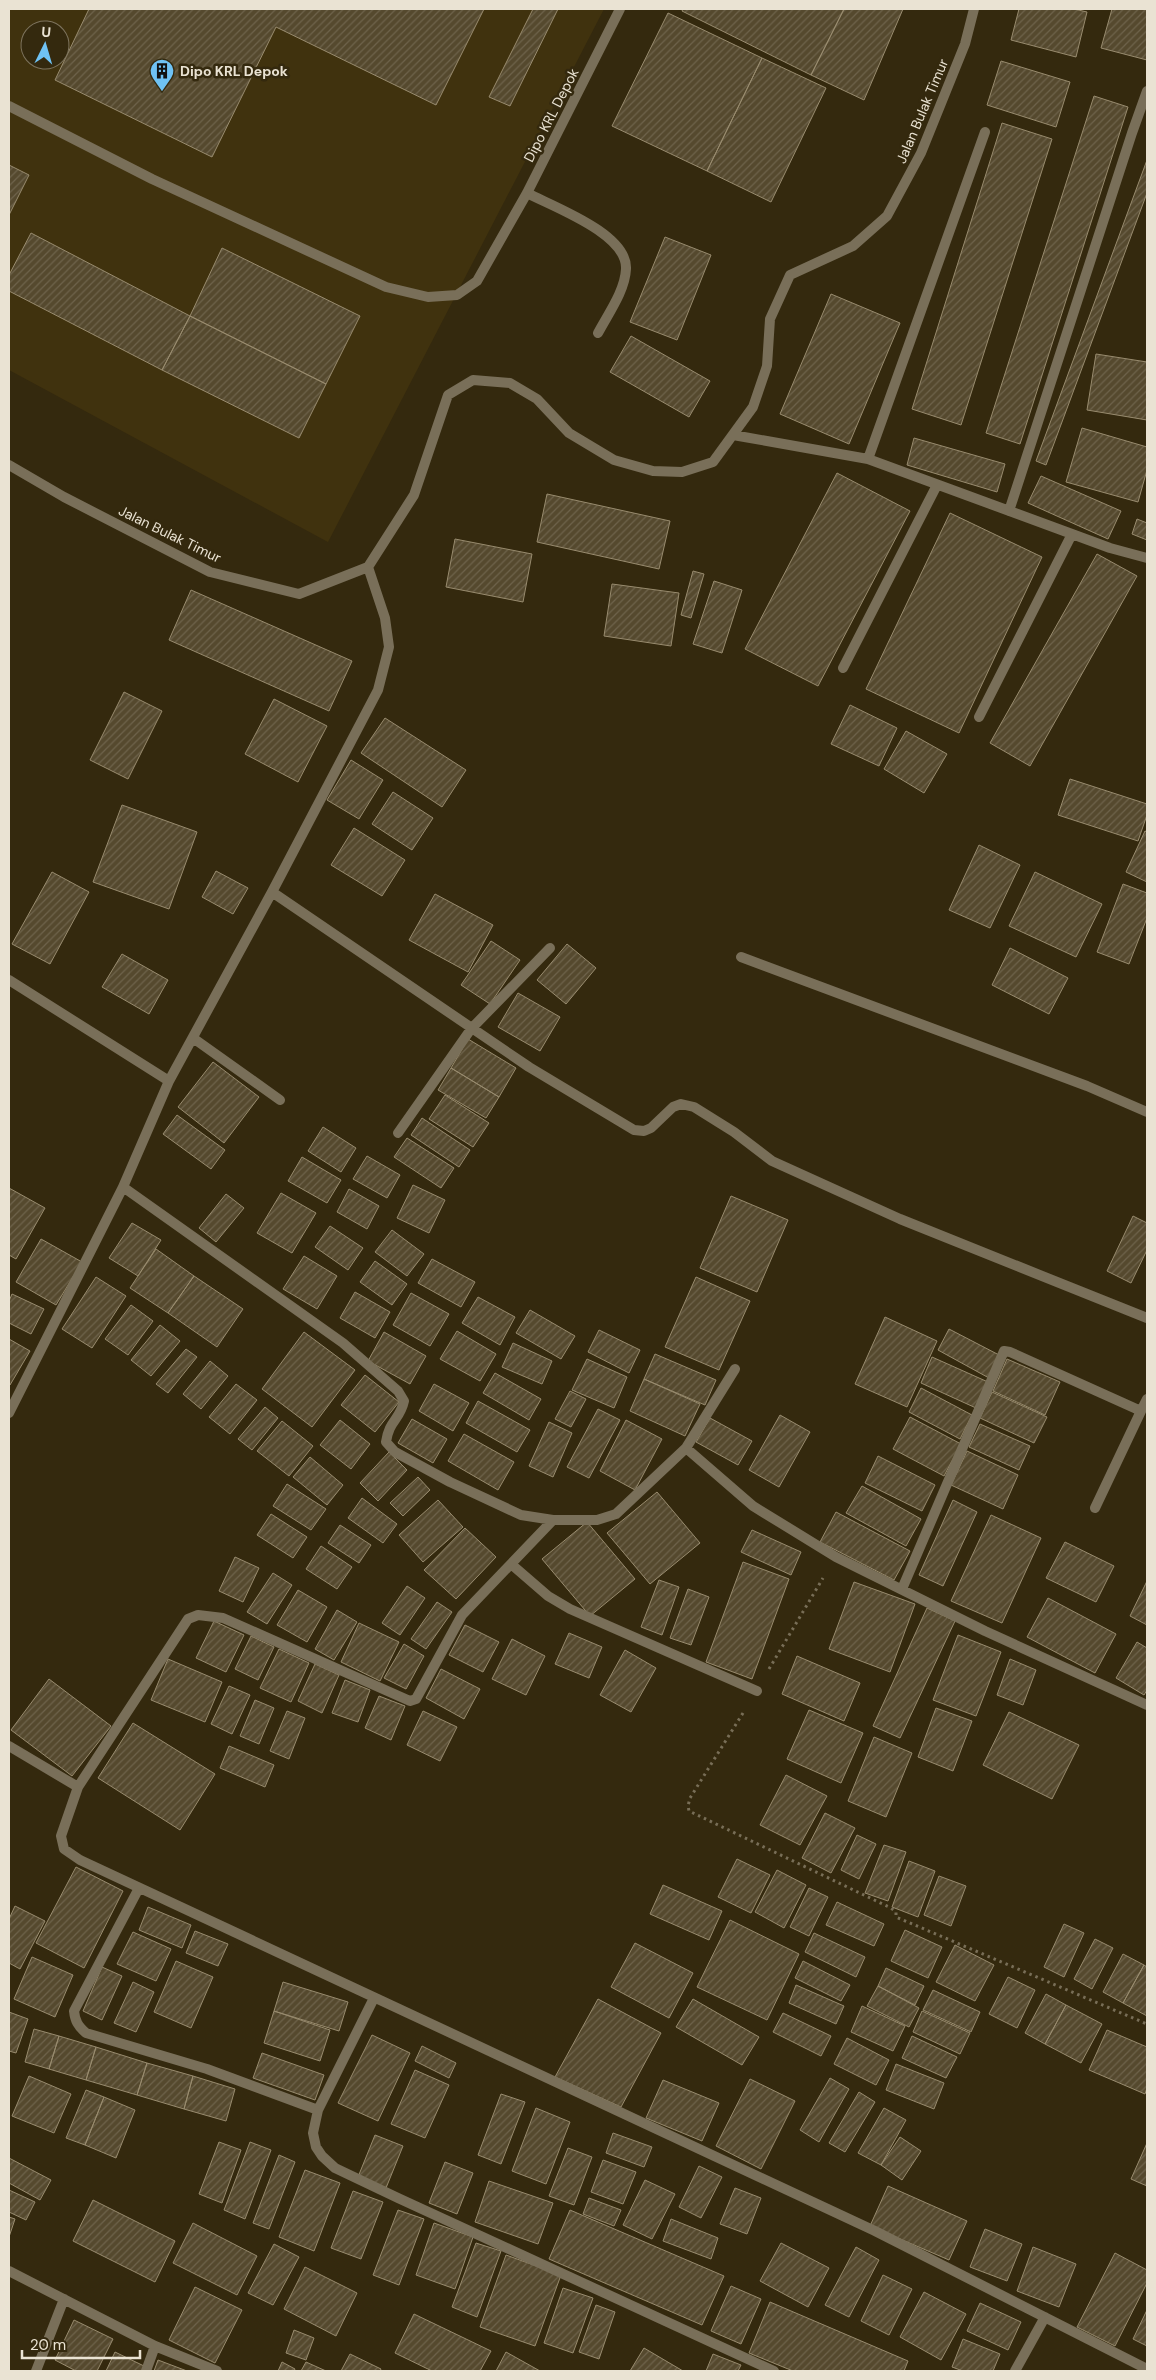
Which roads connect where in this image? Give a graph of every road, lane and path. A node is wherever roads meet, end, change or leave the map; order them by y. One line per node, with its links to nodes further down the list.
1 (620, 9): 6 (street, Dipo KRL Depok)
2 (974, 9): 8 (street, Jalan Bulak Timur)
3 (1147, 91): 12 (street)
4 (9, 106): 6 (street, Dipo KRL Depok)
5 (985, 132): 9 (street)
6 (527, 193): 7 (street)
7 (598, 333)
8 (733, 435): 9 (street); 15 (street, Jalan Bulak Timur)
9 (868, 459): 11 (street)
10 (9, 465): 15 (street, Jalan Bulak Timur)
11 (937, 485): 12 (street); 16 (street)
12 (1008, 511): 13 (street)
13 (1072, 534): 14 (street); 17 (street)
14 (1147, 558)
15 (368, 567): 18 (street)
16 (844, 668)
17 (979, 718)
18 (272, 892): 22 (street); 23 (street)
19 (550, 948): 22 (street)
20 (741, 957): 26 (street)
21 (9, 980): 24 (street)
22 (471, 1029): 27 (street); 29 (street)
23 (192, 1038): 24 (street); 25 (street)
24 (169, 1081): 28 (street)
25 (280, 1100)
26 (1147, 1112)
27 (398, 1133)
28 (123, 1186): 33 (street); 36 (street)
29 (1147, 1318)
30 (735, 1369): 34 (street)
31 (1147, 1399): 32 (street)
32 (1141, 1411): 35 (street); 39 (street)
33 (9, 1413)
34 (686, 1448): 36 (street); 37 (street)
35 (1095, 1508)
36 (553, 1520): 38 (street)
37 (836, 1557): 39 (street); 40 (path)
38 (511, 1564): 40 (street); 43 (street)
39 (902, 1589): 41 (street)
40 (757, 1691): 46 (path)
41 (1147, 1706)
42 (9, 1746): 43 (street)
43 (78, 1787): 44 (street)
44 (139, 1888): 45 (street); 47 (street)
45 (374, 1998): 47 (street); 50 (street)
46 (1147, 2024)
47 (318, 2110): 56 (street)
48 (9, 2271): 49 (street)
49 (64, 2299): 51 (street); 53 (street)
50 (1045, 2317): 52 (street); 57 (street)
51 (155, 2346): 54 (street); 55 (street)
52 (1147, 2369)
53 (36, 2371)
54 (146, 2371)
55 (217, 2371)
56 (774, 2371)
57 (1015, 2371)

